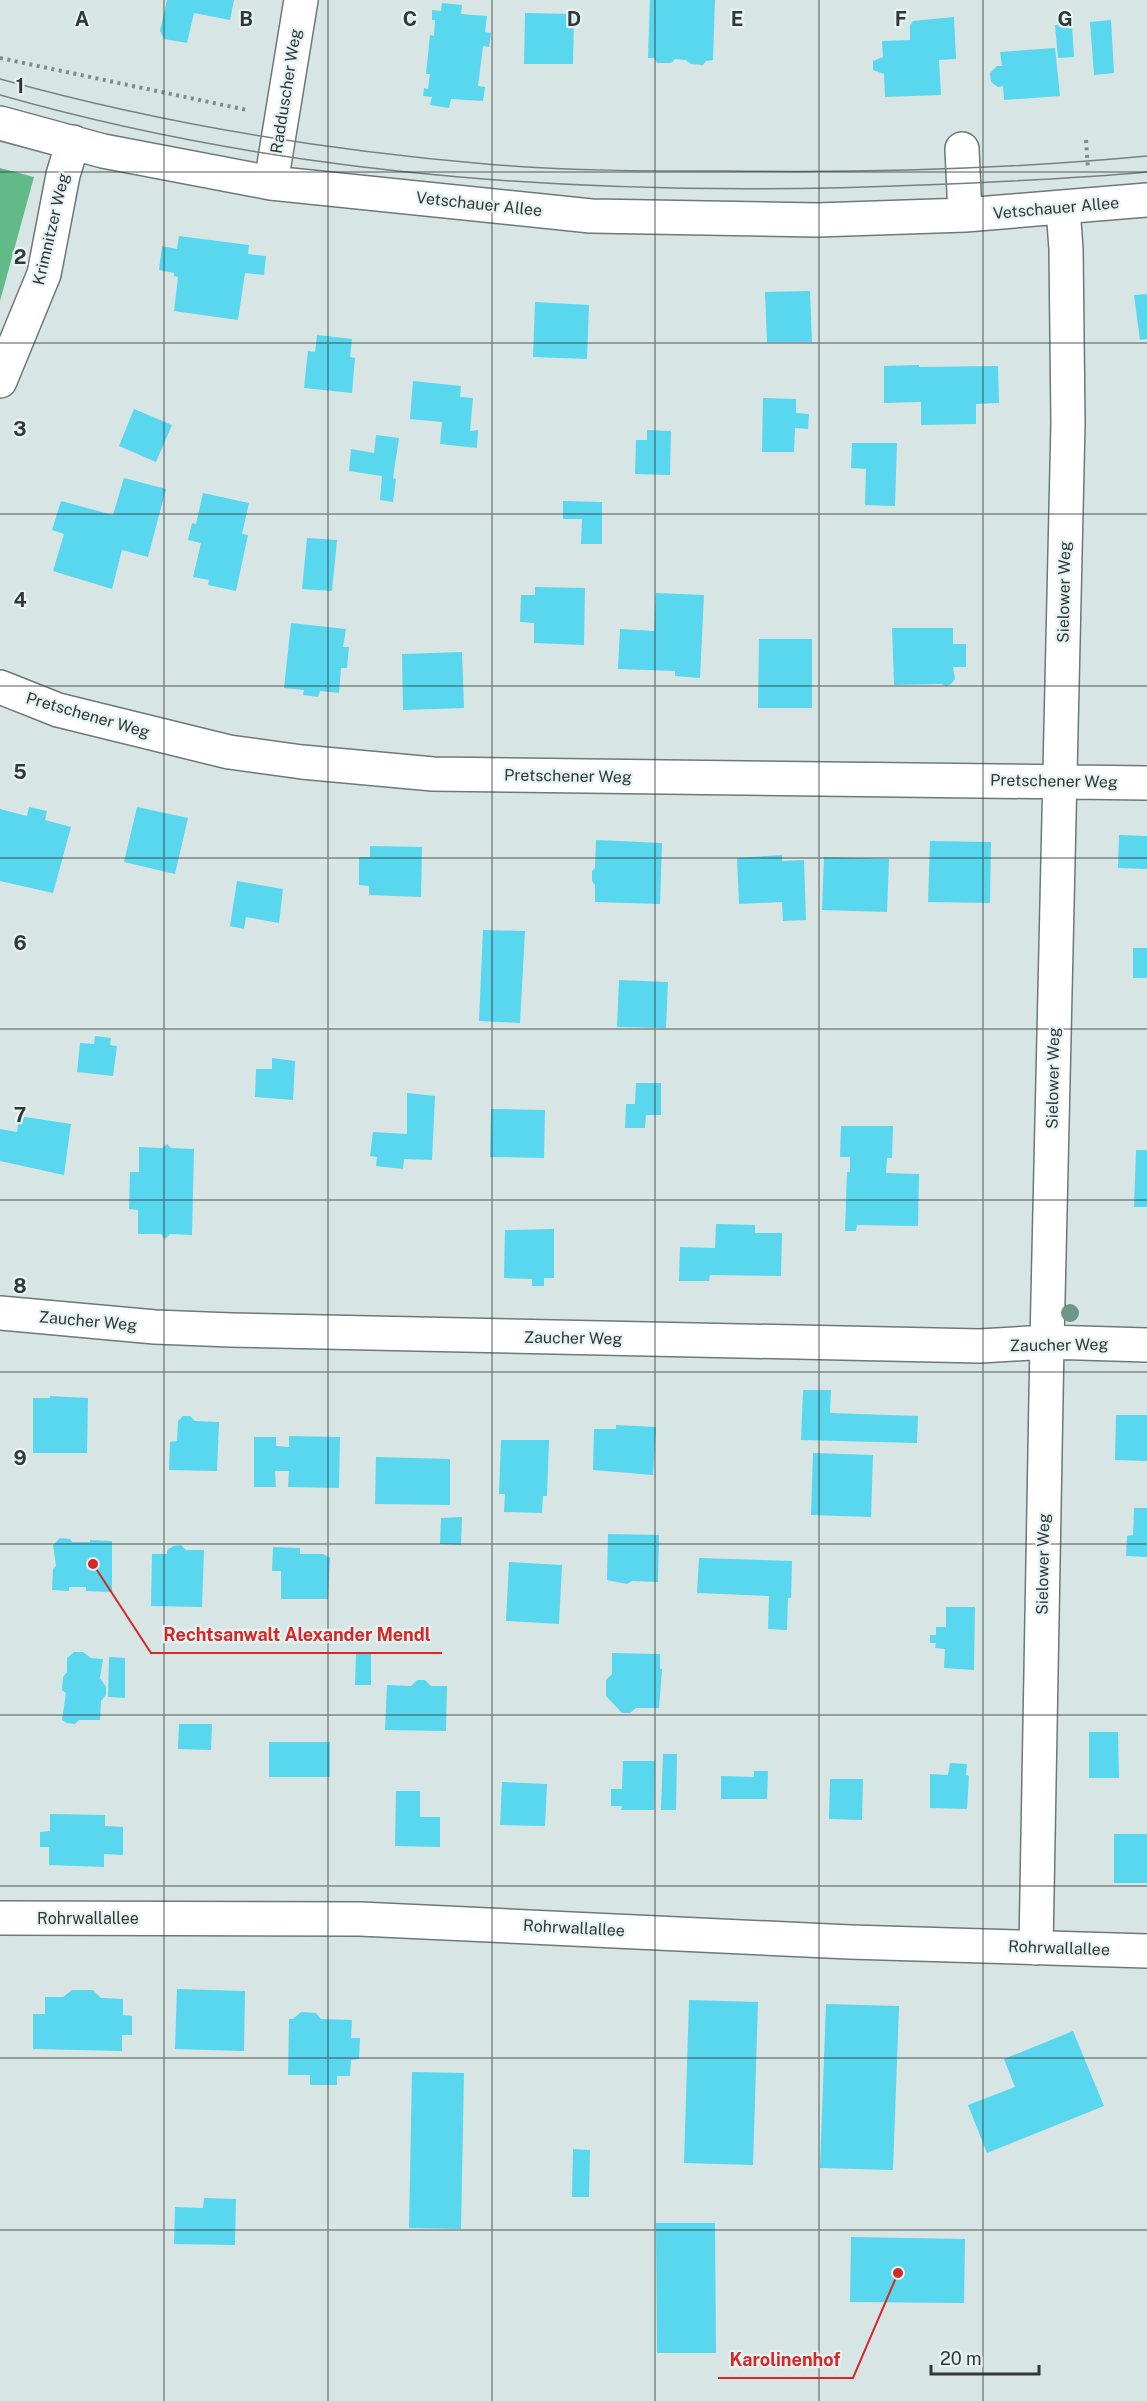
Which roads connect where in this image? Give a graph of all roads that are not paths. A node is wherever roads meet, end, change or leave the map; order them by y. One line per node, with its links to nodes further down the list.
1 (301, 0): 5 (street, Radduscher Weg)
2 (0, 123): 3 (street, Vetschauer Allee)
3 (73, 142): 5 (street, Vetschauer Allee); 9 (street, Krimnitzer Weg)
4 (962, 149): 8 (street)
5 (271, 183): 8 (street, Vetschauer Allee)
6 (1147, 200): 7 (street, Vetschauer Allee)
7 (1063, 208): 8 (street, Vetschauer Allee); 11 (street, Sielower Weg)
8 (965, 215)
9 (0, 381)
10 (0, 687): 11 (street, Pretschener Weg)
11 (1060, 781): 12 (street, Pretschener Weg); 14 (street, Sielower Weg)
12 (1147, 783)
13 (0, 1313): 14 (street, Zaucher Weg)
14 (1047, 1342): 15 (street, Zaucher Weg); 17 (street, Sielower Weg)
15 (1147, 1345)
16 (0, 1918): 17 (street, Rohrwallallee)
17 (1036, 1948): 18 (street, Rohrwallallee)
18 (1147, 1951)

